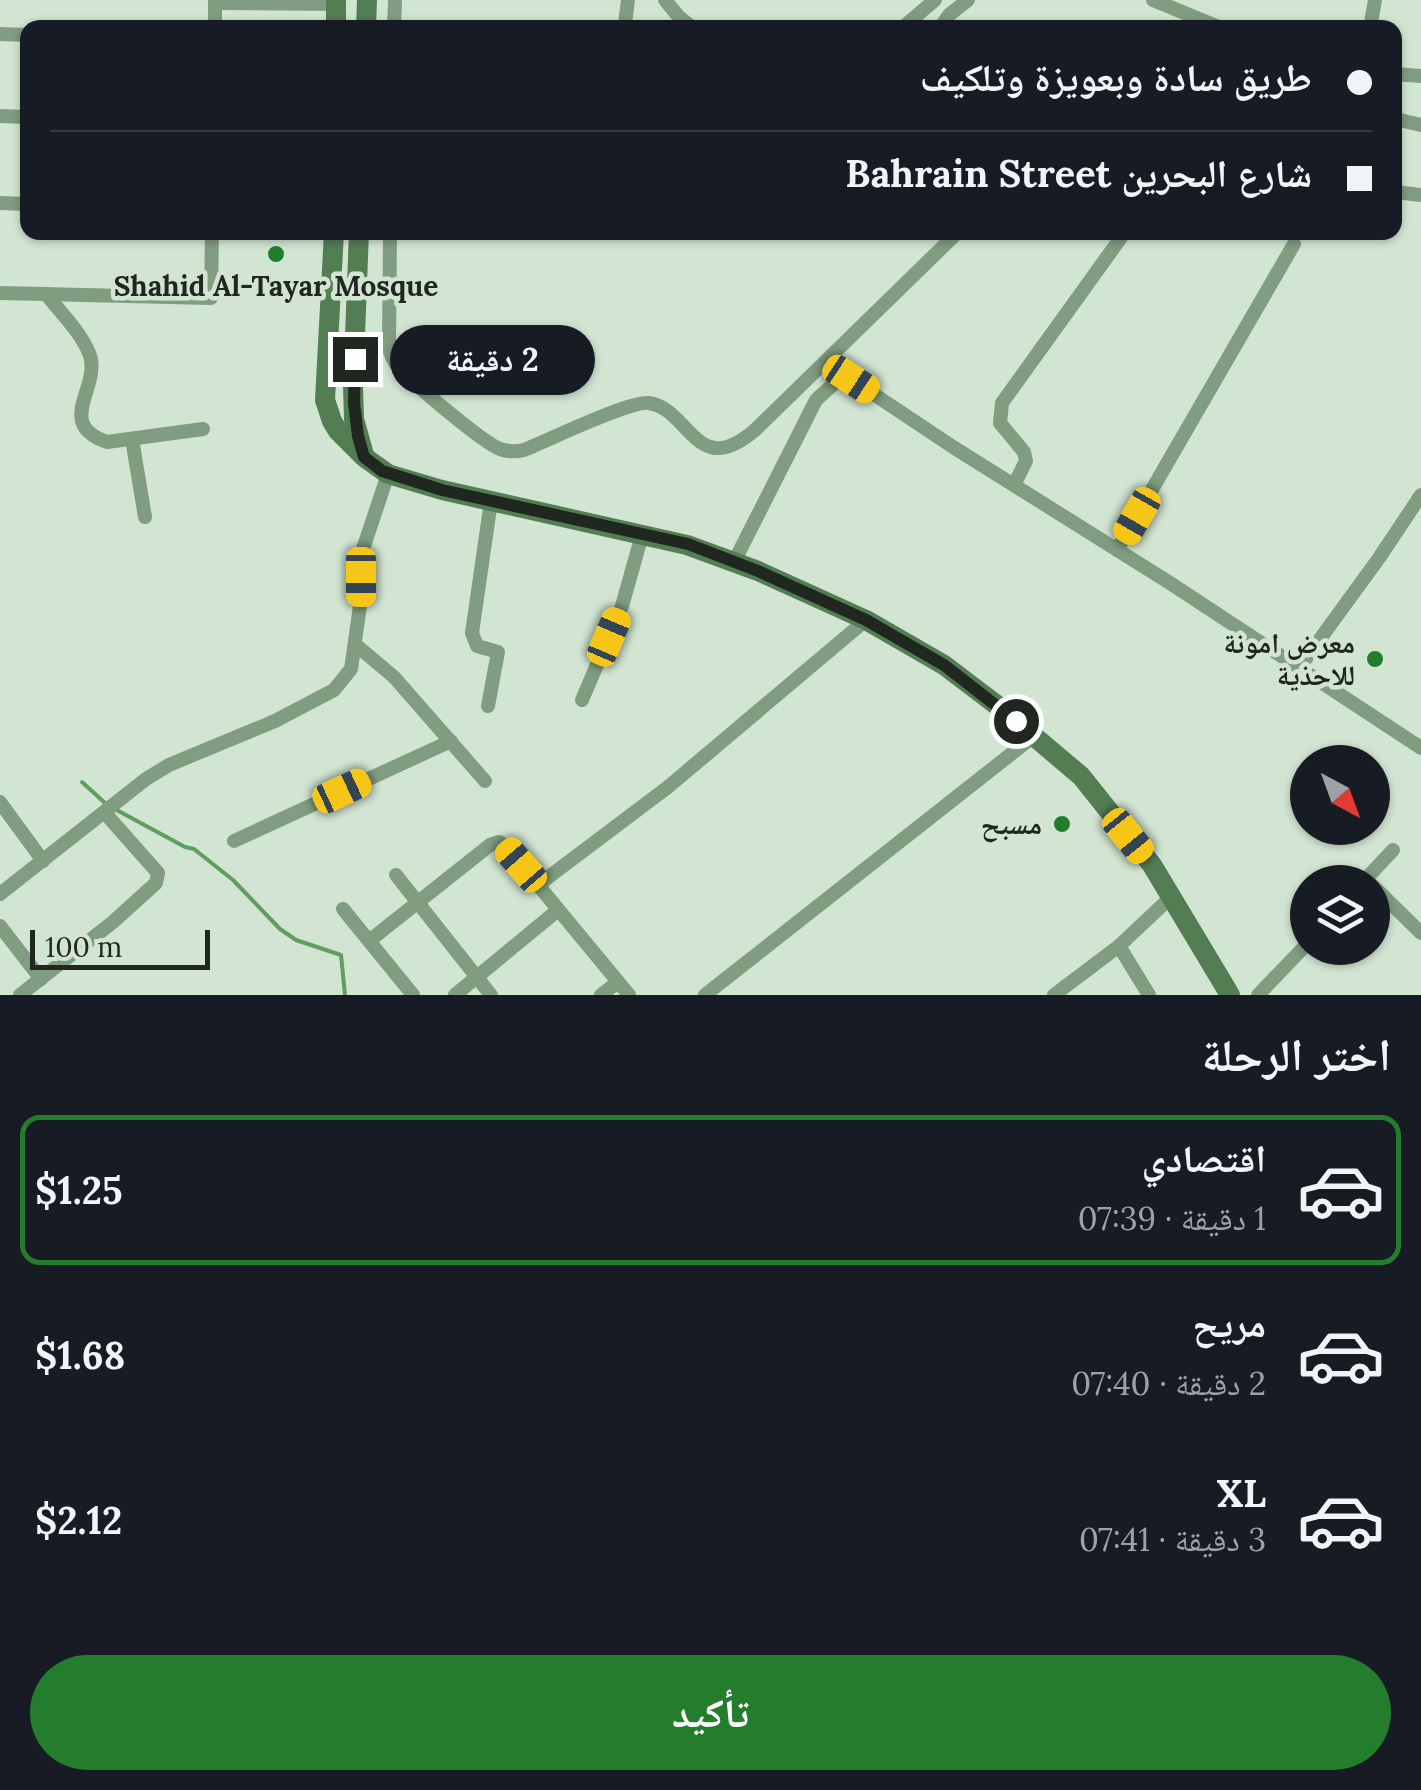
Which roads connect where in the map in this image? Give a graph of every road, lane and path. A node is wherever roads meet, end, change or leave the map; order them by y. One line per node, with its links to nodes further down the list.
1 (665, 0): 7 (street)
2 (935, 0): 8 (street)
3 (968, 0): 9 (street)
4 (1153, 0): 10 (street)
5 (215, 1): 6 (street)
6 (336, 2)
7 (683, 20)
8 (911, 20)
9 (947, 20)
10 (1202, 20)
11 (212, 240): 19 (street)
12 (334, 240): 20 (main road)
13 (359, 240): 21 (main road)
14 (390, 240): 15 (street)
15 (950, 240)
16 (1119, 240): 26 (street)
17 (1294, 244): 31 (street)
18 (0, 293): 19 (street)
19 (46, 294): 23 (street)
20 (327, 353): 21 (main road); 24 (main road)
21 (355, 359): 24 (main road)
22 (204, 429): 23 (street)
23 (132, 439): 29 (street)
24 (364, 457): 25 (main road)
25 (388, 474): 28 (main road); 34 (street)
26 (1014, 485): 31 (street); 32 (street)
27 (1421, 495): 35 (street)
28 (492, 501): 30 (main road); 37 (street)
29 (145, 517)
30 (642, 534): 32 (main road); 36 (street)
31 (1118, 550): 35 (street)
32 (734, 562): 33 (main road)
33 (866, 620): 38 (main road); 49 (street)
34 (356, 646): 39 (street); 43 (street)
35 (1299, 668): 40 (street)
36 (582, 700)
37 (488, 706)
38 (1034, 736): 51 (main road); 70 (street)
39 (451, 741): 41 (street); 44 (street)
40 (1421, 748)
41 (485, 781)
42 (0, 802): 46 (street)
43 (107, 812): 46 (street); 62 (street)
44 (234, 841)
45 (1393, 850): 47 (street)
46 (43, 862): 50 (street)
47 (1381, 865)
48 (396, 875): 52 (street)
49 (538, 884): 52 (street); 55 (street)
50 (0, 894)
51 (1171, 897): 59 (street); 73 (main road)
52 (417, 903): 58 (street); 61 (street)
53 (1390, 903): 57 (street)
54 (342, 909): 58 (street)
55 (558, 910): 61 (street); 63 (street)
56 (0, 926): 62 (street)
57 (1421, 933)
58 (369, 942): 65 (street)
59 (1119, 946): 71 (street); 72 (street)
60 (1290, 962): 74 (street)
61 (476, 977): 66 (street); 67 (street)
62 (41, 978): 64 (street)
63 (618, 982): 68 (street); 69 (street)
64 (20, 995)
65 (413, 995)
66 (454, 995)
67 (491, 995)
68 (601, 995)
69 (629, 995)
70 (705, 995)
71 (1054, 995)
72 (1148, 995)
73 (1230, 995)
74 (1258, 995)

